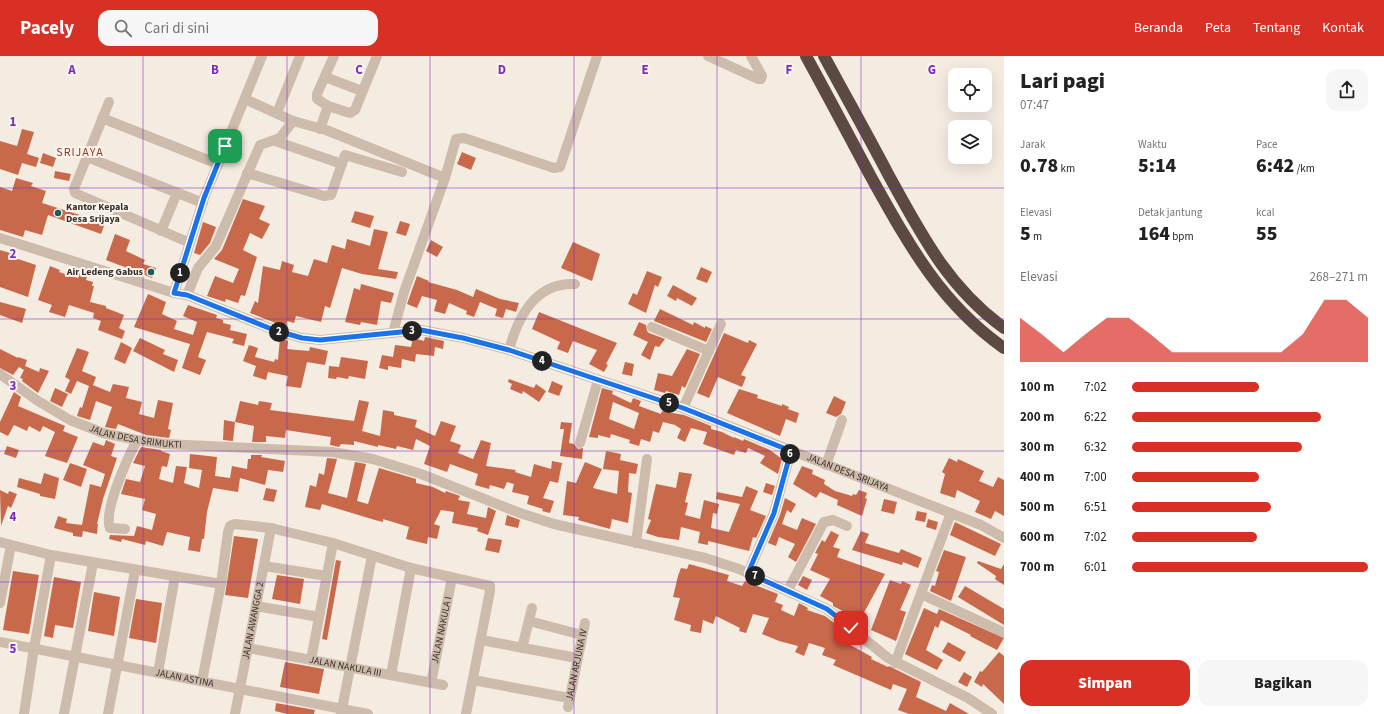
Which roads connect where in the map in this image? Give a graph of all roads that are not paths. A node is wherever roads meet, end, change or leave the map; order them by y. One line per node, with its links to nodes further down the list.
1 (262, 56): 12 (street)
2 (300, 56): 15 (street)
3 (334, 56): 10 (street)
4 (377, 56): 11 (street)
5 (597, 56): 25 (street)
6 (751, 56): 8 (street)
7 (806, 56): 38 (highway)
8 (712, 57)
9 (825, 59): 36 (highway)
10 (325, 77): 11 (street); 14 (street)
11 (362, 91): 14 (street)
12 (245, 99): 15 (street); 21 (street)
13 (109, 102): 16 (street)
14 (331, 107): 18 (street)
15 (277, 113): 17 (street)
16 (102, 118): 20 (street); 21 (street)
17 (293, 121): 18 (street); 19 (street)
18 (323, 130): 25 (street)
19 (275, 141): 22 (street); 24 (street)
20 (87, 157): 26 (street); 28 (street)
21 (218, 164): 27 (street)
22 (342, 164): 23 (street); 24 (street)
23 (402, 172)
24 (247, 173): 33 (street)
25 (445, 178): 37 (street)
26 (177, 193): 27 (street); 28 (street)
27 (203, 203): 30 (street)
28 (161, 231): 30 (street)
29 (0, 238): 32 (street, JALAN DESA SRIJAYA)
30 (190, 243): 32 (street)
31 (575, 284): 39 (street)
32 (174, 293): 33 (street, JALAN DESA SRIJAYA)
33 (187, 295): 37 (street, JALAN DESA SRIJAYA)
34 (721, 324): 40 (street)
35 (652, 327): 40 (street)
36 (1004, 328)
37 (393, 333): 39 (street, JALAN DESA SRIJAYA)
38 (1004, 348)
39 (509, 350): 42 (street, JALAN DESA SRIJAYA)
40 (709, 351): 43 (street)
41 (0, 374): 45 (street, JALAN DESA SRIMUKTI)
42 (598, 380): 43 (street, JALAN DESA SRIJAYA); 46 (street)
43 (683, 408): 47 (street, JALAN DESA SRIJAYA)
44 (842, 420): 49 (street)
45 (137, 440): 53 (street); 57 (street, JALAN DESA SRIMUKTI)
46 (580, 443)
47 (791, 451): 49 (street, JALAN DESA SRIJAYA); 65 (street)
48 (647, 459): 57 (street)
49 (826, 465): 50 (street, JALAN DESA SRIJAYA)
50 (951, 513): 54 (street, JALAN DESA SRIJAYA); 71 (street)
51 (847, 526): 70 (street)
52 (271, 528): 56 (street); 62 (street, JALAN AWANGGA 2); 69 (street)
53 (125, 529)
54 (1004, 538)
55 (0, 542): 58 (street)
56 (333, 543): 60 (street); 67 (street)
57 (636, 543): 65 (street, JALAN DESA SRIMUKTI)
58 (11, 545): 59 (street); 72 (street)
59 (51, 555): 61 (street); 82 (street)
60 (372, 556): 63 (street); 90 (street)
61 (93, 563): 64 (street); 85 (street)
62 (264, 566): 67 (street); 73 (street, JALAN AWANGGA 2)
63 (411, 568): 68 (street); 92 (street)
64 (135, 571): 66 (street); 89 (street)
65 (748, 573): 70 (street, JALAN DESA SRIMUKTI)
66 (175, 576): 69 (street); 91 (street)
67 (327, 576): 75 (street)
68 (452, 578): 80 (street); 95 (street, JALAN NAKULA I)
69 (221, 584): 94 (street)
70 (788, 590): 88 (street, JALAN DESA SRIMUKTI)
71 (921, 594): 78 (street); 88 (street)
72 (0, 603)
73 (256, 606): 75 (street); 83 (street, JALAN AWANGGA 2)
74 (532, 608): 76 (street)
75 (319, 618): 87 (street)
76 (529, 621): 79 (street); 84 (street)
77 (585, 623): 79 (street, JALAN ARJUNA IV)
78 (1002, 632)
79 (582, 636): 86 (street, JALAN ARJUNA IV)
80 (481, 640): 84 (street); 93 (street)
81 (0, 642): 82 (street, JALAN ASTINA)
82 (34, 648): 85 (street, JALAN ASTINA); 99 (street)
83 (248, 648): 87 (street, JALAN NAKULA III); 97 (street, JALAN AWANGGA 2)
84 (522, 648): 86 (street)
85 (76, 656): 89 (street, JALAN ASTINA); 100 (street)
86 (577, 658): 93 (street, JALAN ARJUNA IV)
87 (310, 660): 90 (street, JALAN NAKULA III)
88 (895, 663): 105 (street, JALAN DESA SRIMUKTI)
89 (117, 665): 91 (street, JALAN ASTINA); 101 (street)
90 (350, 668): 92 (street, JALAN NAKULA III); 98 (street)
91 (158, 673): 94 (street, JALAN ASTINA)
92 (391, 675): 95 (street, JALAN NAKULA III)
93 (473, 680): 104 (street)
94 (202, 681): 97 (street, JALAN ASTINA)
95 (430, 683): 96 (street, JALAN NAKULA III)
96 (443, 685)
97 (240, 689): 98 (street, JALAN ASTINA); 102 (street, JALAN AWANGGA 2)
98 (342, 711): 103 (street, JALAN ASTINA)
99 (24, 714)
100 (64, 714)
101 (108, 714)
102 (235, 714)
103 (368, 714)
104 (466, 714)
105 (992, 714)

